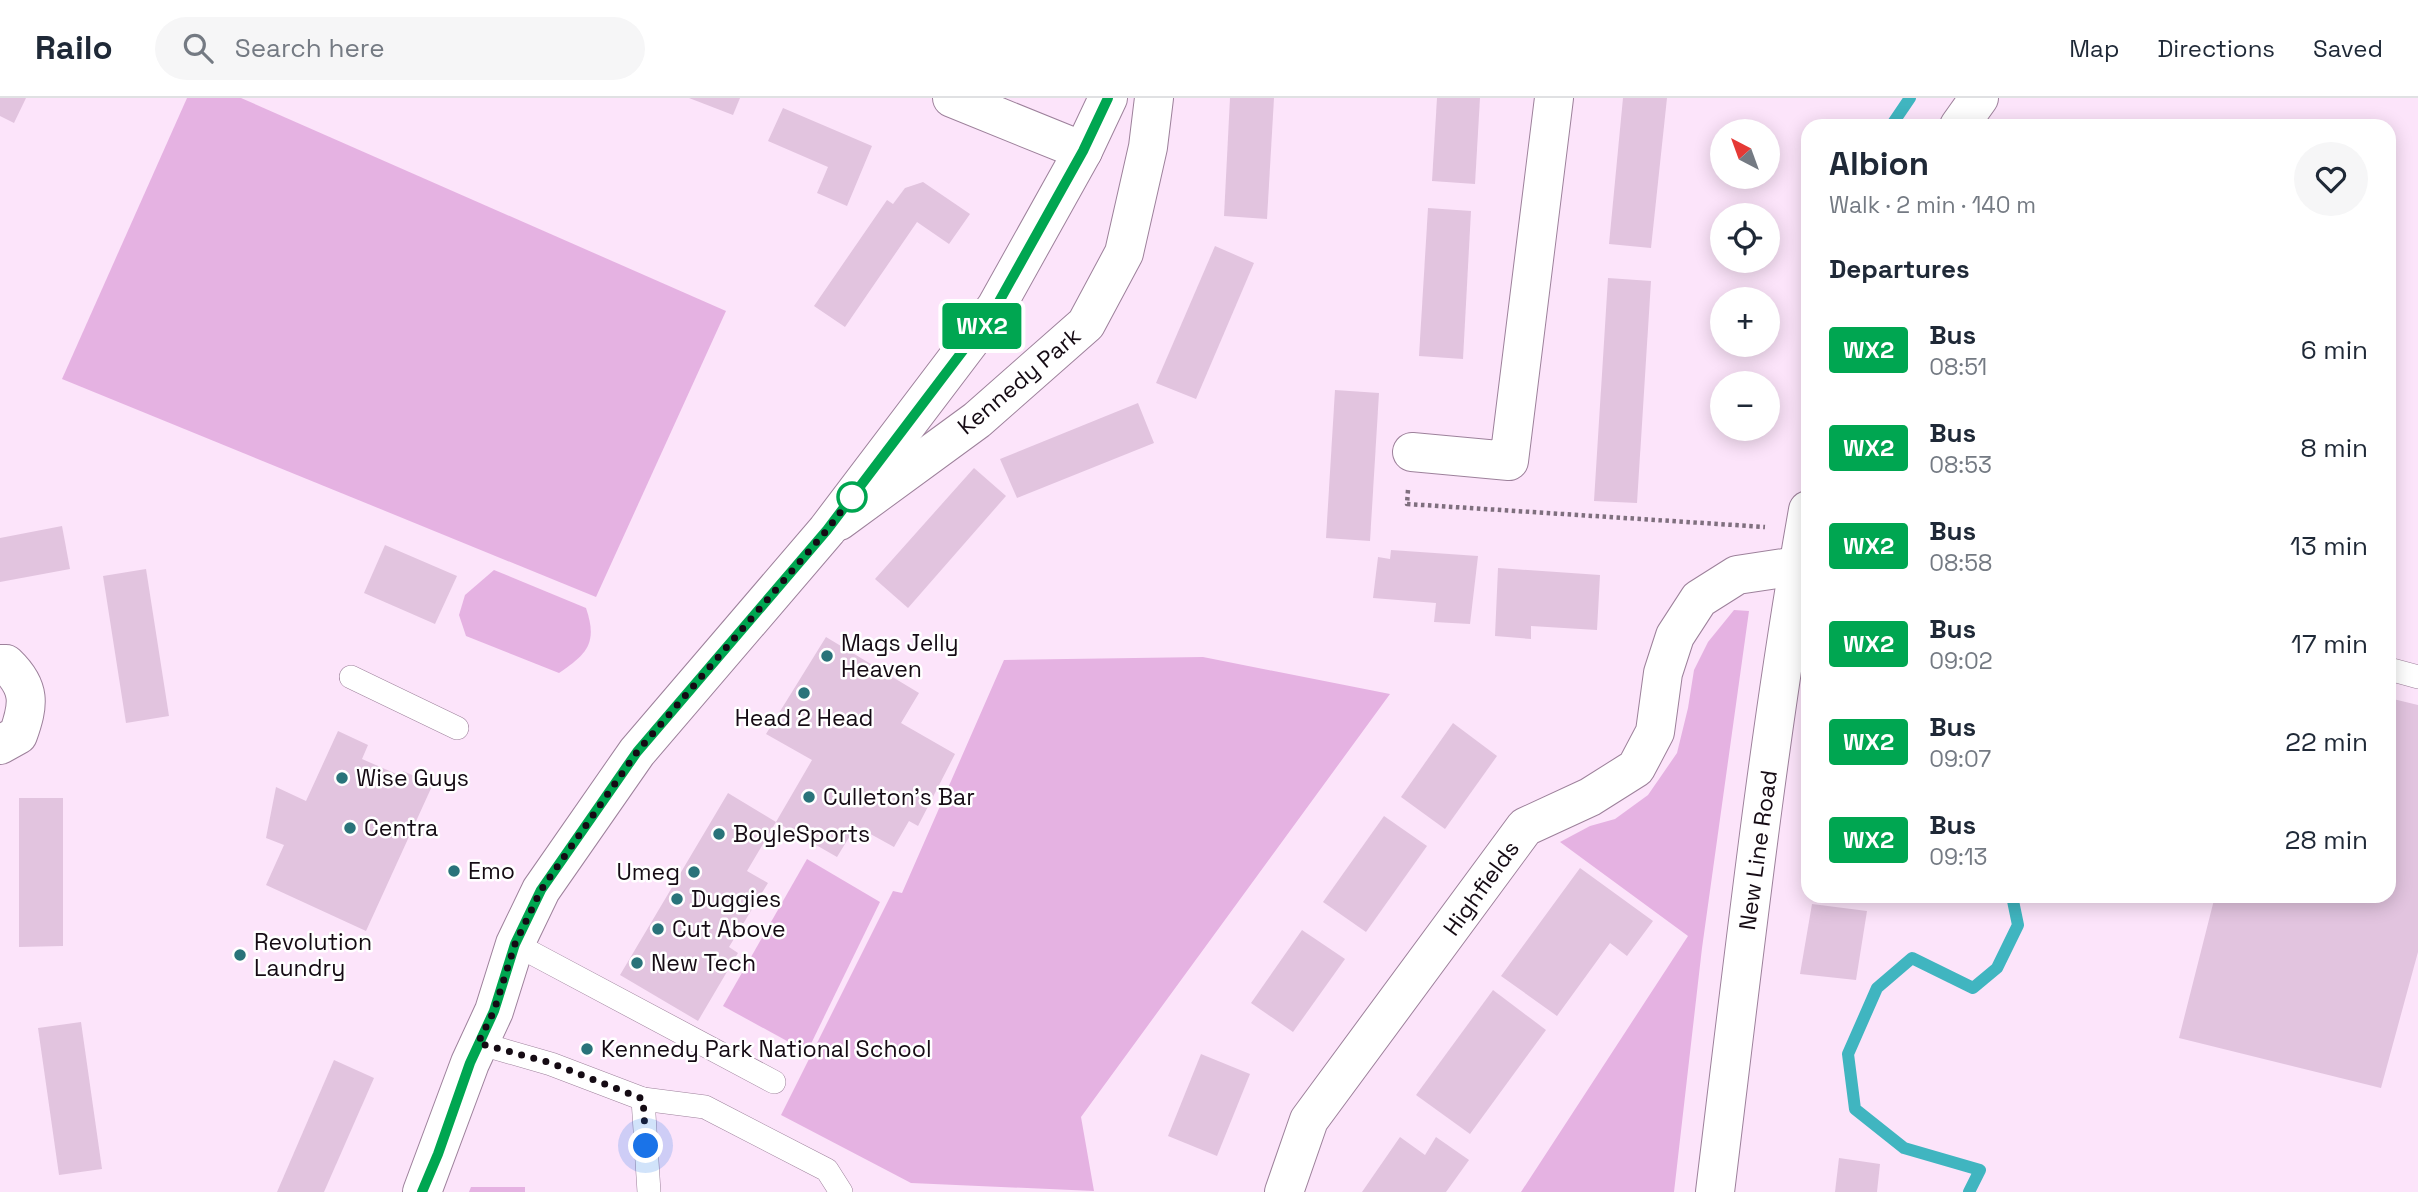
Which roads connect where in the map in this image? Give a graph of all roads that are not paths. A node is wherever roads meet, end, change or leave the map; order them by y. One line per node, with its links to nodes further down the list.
1 (952, 98): 7 (street)
2 (1108, 98): 7 (street)
3 (1154, 98): 9 (street, Kennedy Park)
4 (1554, 98): 8 (street)
5 (1979, 98): 6 (street)
6 (1964, 119)
7 (1083, 151): 9 (street)
8 (1412, 452)
9 (827, 530): 18 (street)
10 (1801, 546): 11 (street, New Line Road)
11 (1797, 566): 25 (street, Highfields); 26 (street, New Line Road)
12 (0, 664): 17 (street)
13 (2396, 671): 15 (lane)
14 (351, 677): 16 (lane)
15 (2418, 677)
16 (457, 728)
17 (0, 745)
18 (515, 944): 19 (street); 20 (lane)
19 (478, 1043): 21 (lane); 22 (street)
20 (774, 1082)
21 (643, 1099): 23 (lane); 24 (lane)
22 (422, 1192)
23 (649, 1192)
24 (841, 1192)
25 (1283, 1192)
26 (1714, 1192)

